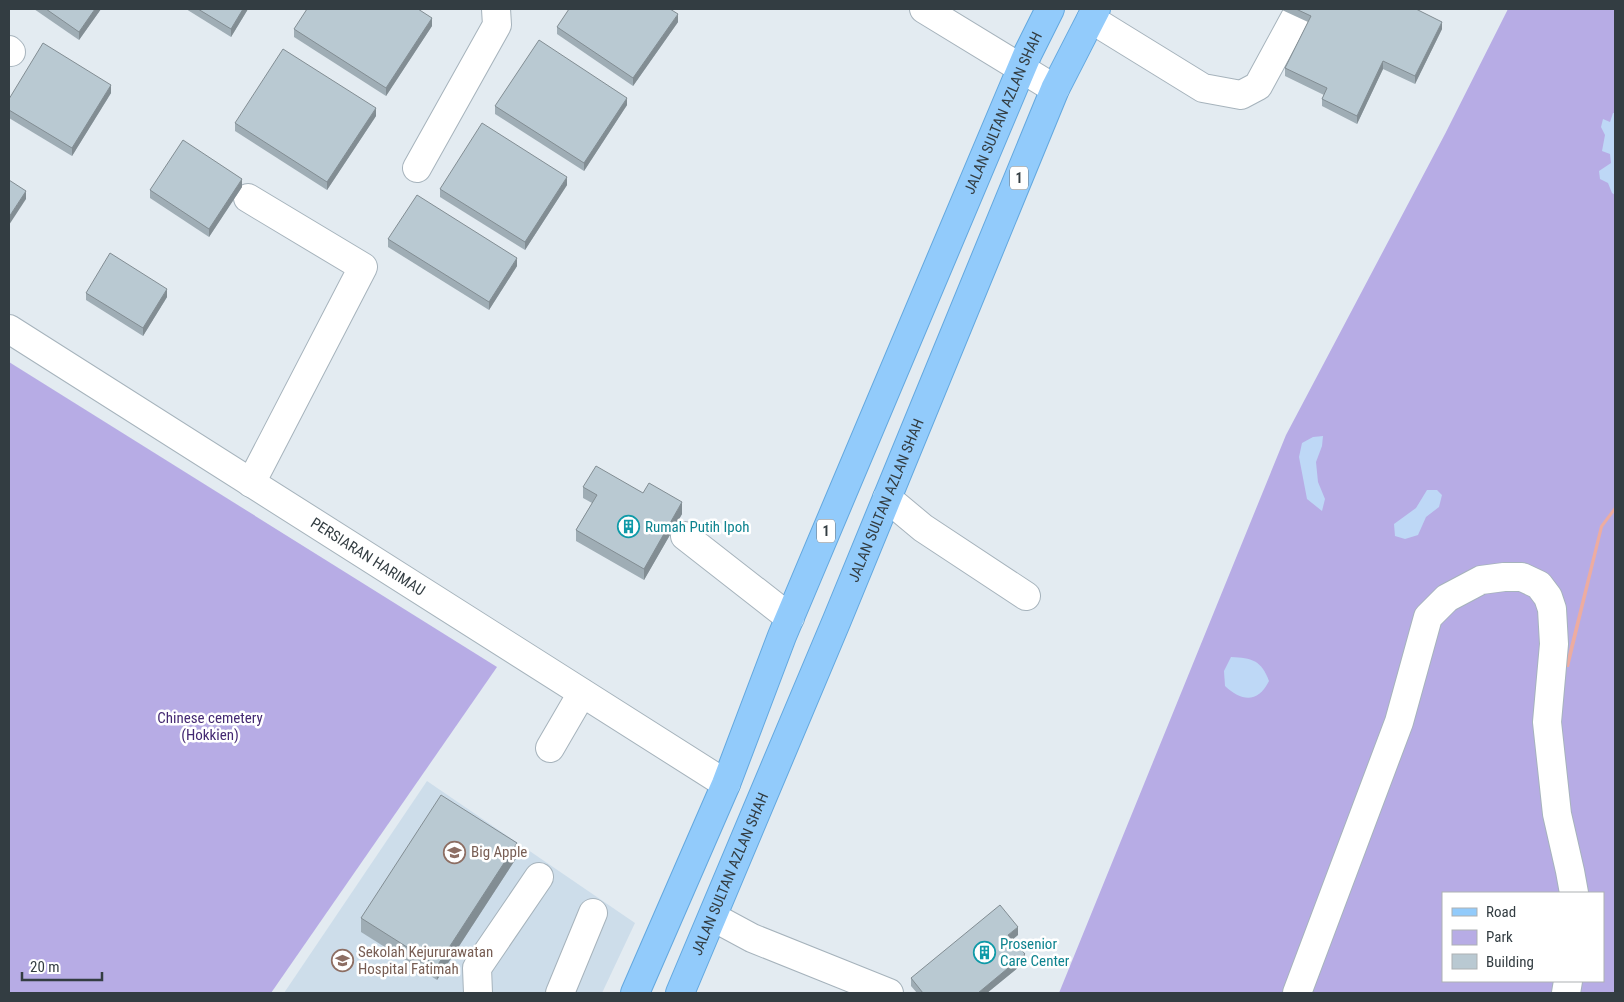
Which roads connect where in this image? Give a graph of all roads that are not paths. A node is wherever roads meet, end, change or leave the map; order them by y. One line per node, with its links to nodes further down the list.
1 (496, 9): 8 (street)
2 (924, 9): 6 (street)
3 (1050, 9): 6 (main road, JALAN SULTAN AZLAN SHAH / 1)
4 (1094, 14): 5 (street); 7 (main road, JALAN SULTAN AZLAN SHAH / 1)
5 (1296, 16)
6 (1021, 70): 7 (street); 15 (main road, JALAN SULTAN AZLAN SHAH / 1)
7 (1055, 89): 12 (main road, JALAN SULTAN AZLAN SHAH / 1)
8 (417, 168)
9 (248, 198): 11 (street)
10 (9, 329): 11 (street, PERSIARAN HARIMAU)
11 (250, 483): 16 (street, PERSIARAN HARIMAU)
12 (887, 498): 14 (street); 22 (main road, JALAN SULTAN AZLAN SHAH / 1)
13 (685, 536): 15 (street)
14 (1026, 596)
15 (790, 618): 18 (main road, JALAN SULTAN AZLAN SHAH / 1)
16 (582, 693): 17 (street); 18 (street, PERSIARAN HARIMAU)
17 (550, 748)
18 (726, 784): 25 (main road, JALAN SULTAN AZLAN SHAH / 1)
19 (539, 877): 23 (street)
20 (1574, 892): 28 (street)
21 (592, 913): 24 (street)
22 (713, 917): 26 (main road, JALAN SULTAN AZLAN SHAH / 1); 27 (street)
23 (478, 993)
24 (560, 993)
25 (635, 993)
26 (680, 993)
27 (889, 993)
28 (1297, 993)

